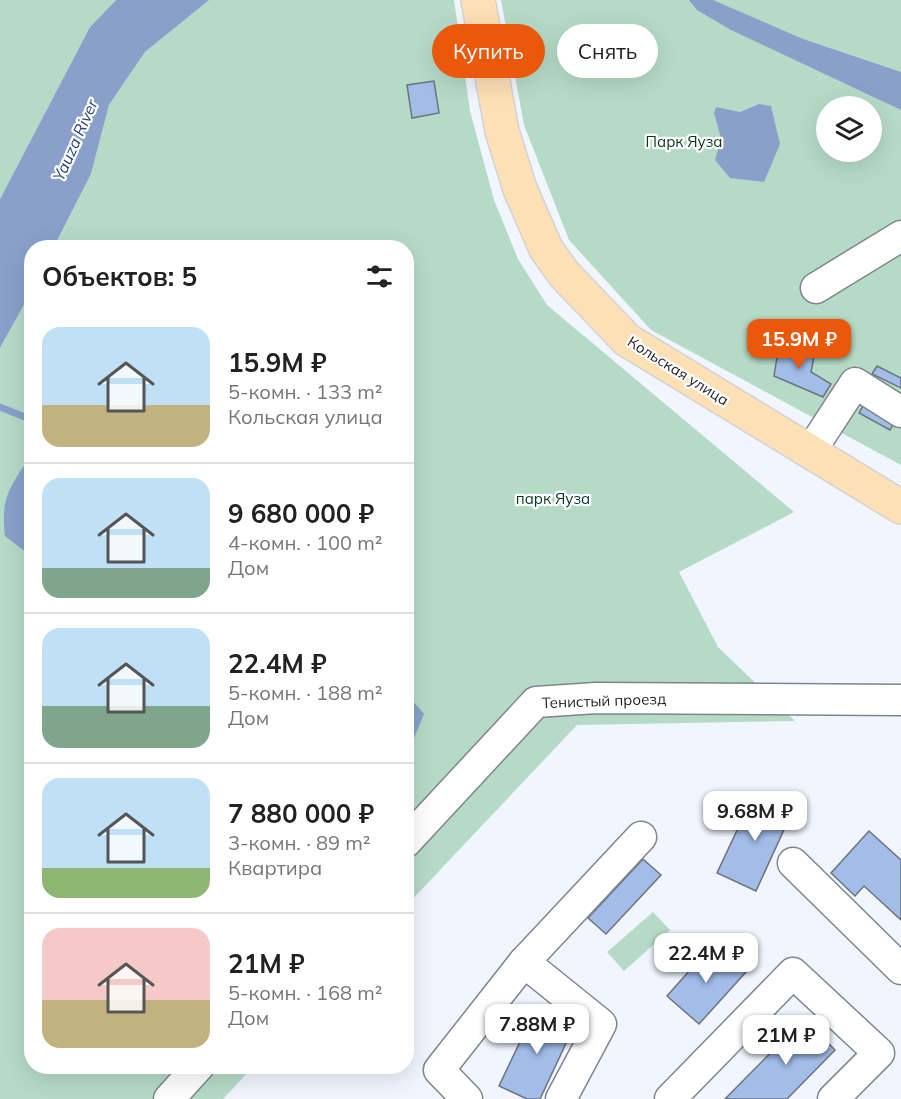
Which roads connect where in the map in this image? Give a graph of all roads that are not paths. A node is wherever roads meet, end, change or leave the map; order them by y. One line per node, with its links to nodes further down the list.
1 (478, 0): 5 (main road, Кольская улица)
2 (901, 236): 3 (street)
3 (816, 288)
4 (901, 412): 5 (street)
5 (810, 452): 6 (main road, Кольская улица)
6 (901, 507)
7 (901, 700): 8 (street, Тенистый проезд)
8 (414, 833)
9 (640, 837): 11 (street)
10 (793, 863): 12 (street)
11 (524, 962): 15 (street); 16 (street)
12 (901, 969)
13 (192, 1074): 14 (street)
14 (169, 1099)
15 (467, 1099)
16 (561, 1099)
17 (670, 1099): 18 (street)
18 (833, 1099)

